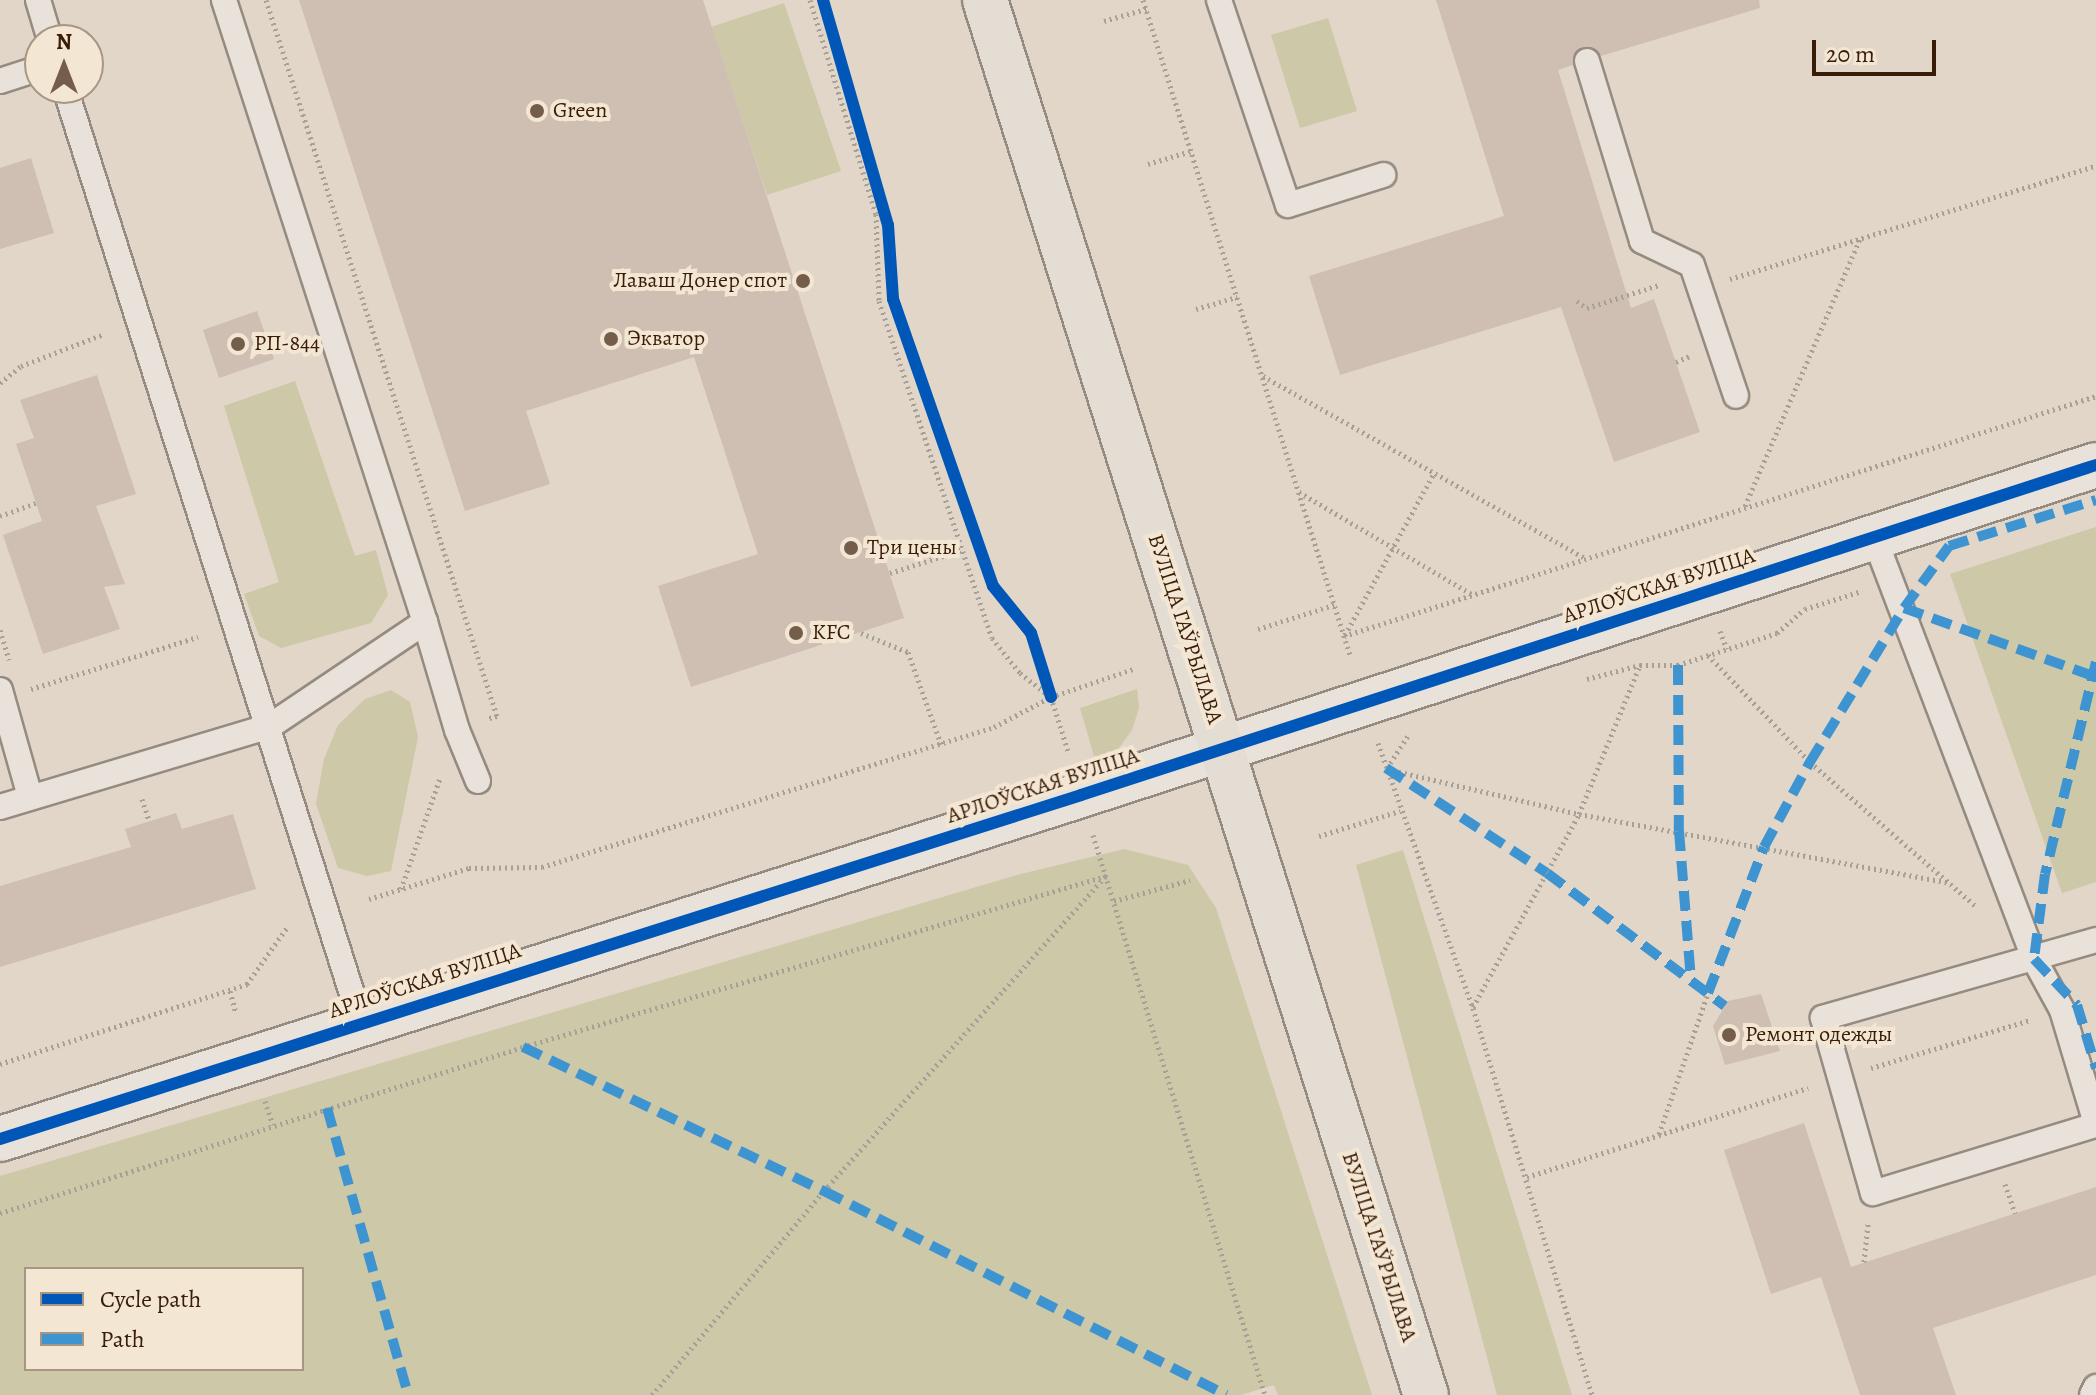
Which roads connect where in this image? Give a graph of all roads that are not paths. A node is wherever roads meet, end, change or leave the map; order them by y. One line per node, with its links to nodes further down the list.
1 (38, 0): 5 (lane)
2 (224, 0): 14 (lane)
3 (985, 0): 17 (main road, ВУЛІЦА ГАЎРЫЛАВА)
4 (1219, 0): 10 (lane)
5 (45, 24)
6 (1587, 61): 11 (lane)
7 (24, 73): 8 (lane)
8 (0, 81)
9 (70, 104): 16 (lane)
10 (1383, 175)
11 (1736, 396)
12 (2096, 465): 13 (street, АРЛОЎСКАЯ ВУЛІЦА)
13 (1874, 537): 17 (street, АРЛОЎСКАЯ ВУЛІЦА); 22 (lane)
14 (425, 622): 16 (lane); 18 (lane)
15 (1, 693): 19 (lane)
16 (270, 726): 19 (lane); 23 (lane)
17 (1223, 749): 23 (street, АРЛОЎСКАЯ ВУЛІЦА); 27 (main road, ВУЛІЦА ГАЎРЫЛАВА)
18 (478, 781)
19 (30, 797): 20 (lane)
20 (0, 807)
21 (2096, 940): 22 (lane)
22 (2034, 959): 24 (lane); 24 (lane)
23 (361, 1022): 25 (street, АРЛОЎСКАЯ ВУЛІЦА)
24 (2096, 1124)
25 (0, 1139)
26 (2096, 1387): 28 (lane)
27 (1426, 1395)
28 (2092, 1395)

